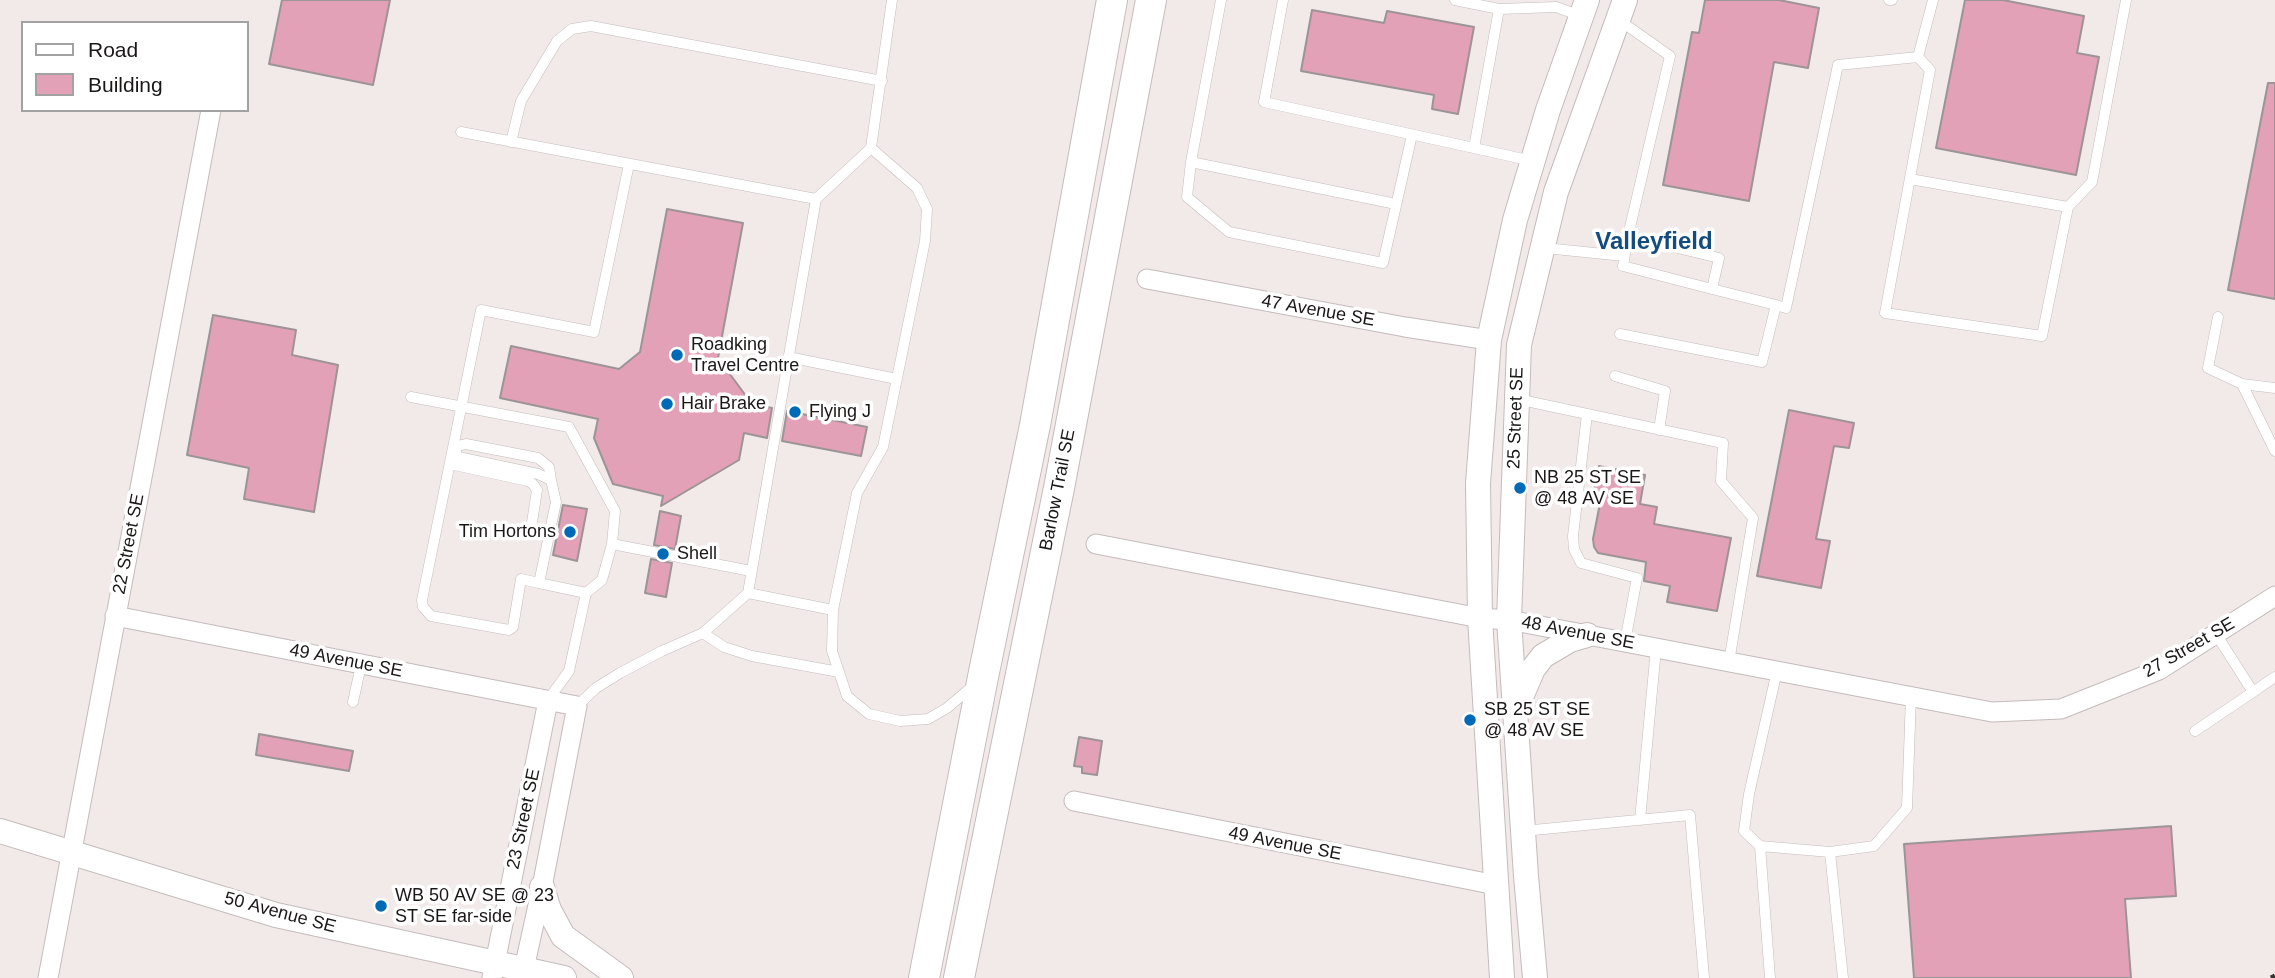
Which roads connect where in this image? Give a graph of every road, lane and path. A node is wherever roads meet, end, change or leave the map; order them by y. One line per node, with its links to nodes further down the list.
1 (892, 0): 13 (lane)
2 (1112, 0): 72 (main road, Barlow Trail SE)
3 (1151, 0): 97 (main road, Barlow Trail SE)
4 (1221, 0): 21 (lane)
5 (1283, 0): 16 (lane)
6 (1455, 0): 10 (lane)
7 (1933, 0): 12 (lane)
8 (2126, 0): 27 (lane)
9 (1584, 8): 10 (lane); 20 (street, 25 Street SE)
10 (1499, 9): 19 (lane)
11 (1622, 10): 23 (street, 25 Street SE); 28 (lane)
12 (1918, 57): 24 (lane); 33 (lane)
13 (882, 81): 17 (lane); 18 (lane)
14 (212, 112): 60 (street, 22 Street SE)
15 (461, 132): 17 (lane)
16 (1412, 135): 19 (lane); 26 (lane)
17 (511, 142): 22 (lane)
18 (871, 148): 25 (lane); 39 (lane)
19 (1474, 148): 20 (lane)
20 (1533, 161): 23 (street); 36 (street, 25 Street SE)
21 (1191, 162): 26 (lane); 26 (lane)
22 (629, 164): 25 (lane); 44 (lane)
23 (1564, 170): 29 (street, 25 Street SE)
24 (1910, 179): 27 (lane); 27 (lane)
25 (816, 199): 37 (lane)
26 (1396, 204)
27 (2068, 207)
28 (1628, 236): 30 (lane); 32 (lane)
29 (1543, 248): 30 (lane); 43 (street, 25 Street SE)
30 (1624, 256): 32 (lane)
31 (1147, 279): 36 (street, 47 Avenue SE)
32 (1712, 289): 33 (lane)
33 (1776, 305): 35 (lane)
34 (2218, 317): 40 (lane)
35 (1620, 334)
36 (1489, 340): 61 (street, 25 Street SE)
37 (788, 357): 39 (lane); 54 (lane)
38 (1615, 376): 46 (lane)
39 (897, 379): 59 (lane)
40 (2242, 384): 41 (lane); 48 (lane)
41 (2275, 388)
42 (411, 397): 44 (lane)
43 (1517, 399): 45 (lane); 62 (street, 25 Street SE)
44 (462, 405): 47 (lane); 52 (lane)
45 (1587, 414): 46 (lane); 66 (lane)
46 (1659, 430): 68 (lane)
47 (454, 447): 49 (lane); 50 (lane); 50 (lane)
48 (2275, 451)
49 (450, 464): 51 (lane); 55 (lane)
50 (551, 480): 55 (lane)
51 (531, 529)
52 (612, 544): 54 (lane); 56 (lane)
53 (1096, 544): 61 (street, 48 Avenue SE)
54 (751, 571): 57 (lane)
55 (539, 583): 56 (lane)
56 (586, 593): 76 (lane)
57 (748, 593): 59 (lane); 63 (lane)
58 (2275, 596): 64 (street, 27 Street SE)
59 (833, 610): 71 (lane)
60 (115, 616): 69 (street, 49 Avenue SE); 87 (street, 22 Street SE)
61 (1480, 618): 62 (street, 48 Avenue SE); 89 (street, 25 Street SE)
62 (1509, 620): 65 (street, 48 Avenue SE); 80 (street, 25 Street SE)
63 (703, 633): 71 (lane); 78 (lane)
64 (2216, 634): 74 (lane); 79 (street, 27 Street SE)
65 (1587, 635): 66 (street, 48 Avenue SE); 80 (street)
66 (1625, 642): 67 (street, 48 Avenue SE)
67 (1656, 648): 68 (street, 48 Avenue SE); 83 (lane)
68 (1729, 662): 70 (street, 48 Avenue SE)
69 (361, 664): 76 (street, 49 Avenue SE); 77 (lane)
70 (1777, 671): 75 (street, 48 Avenue SE); 86 (lane)
71 (839, 672): 72 (lane)
72 (983, 677): 96 (main road, Barlow Trail SE)
73 (2275, 677): 74 (lane)
74 (2253, 691): 81 (lane)
75 (1911, 696): 79 (street, 48 Avenue SE); 88 (lane)
76 (548, 701): 78 (street, 49 Avenue SE); 91 (street, 23 Street SE)
77 (353, 702)
78 (577, 706): 90 (street, 23 Street SE)
79 (2061, 709)
80 (1516, 712): 85 (street, 25 Street SE)
81 (2195, 731)
82 (1074, 801): 89 (street, 49 Avenue SE)
83 (1640, 820): 85 (lane); 100 (lane)
84 (0, 831): 87 (street, 50 Avenue SE)
85 (1523, 831): 99 (street, 25 Street SE)
86 (1760, 846): 88 (lane); 101 (lane)
87 (72, 852): 91 (street, 50 Avenue SE); 93 (street, 22 Street SE)
88 (1830, 852): 102 (lane)
89 (1496, 885): 98 (street, 25 Street SE)
90 (542, 887): 92 (street, 23 Street SE); 95 (street)
91 (493, 971): 92 (street, 50 Avenue SE)
92 (523, 974): 94 (street, 50 Avenue SE)
93 (48, 978)
94 (564, 978)
95 (621, 978)
96 (924, 978)
97 (959, 978)
98 (1502, 978)
99 (1535, 978)
100 (1704, 978)
101 (1770, 978)
102 (1843, 978)

